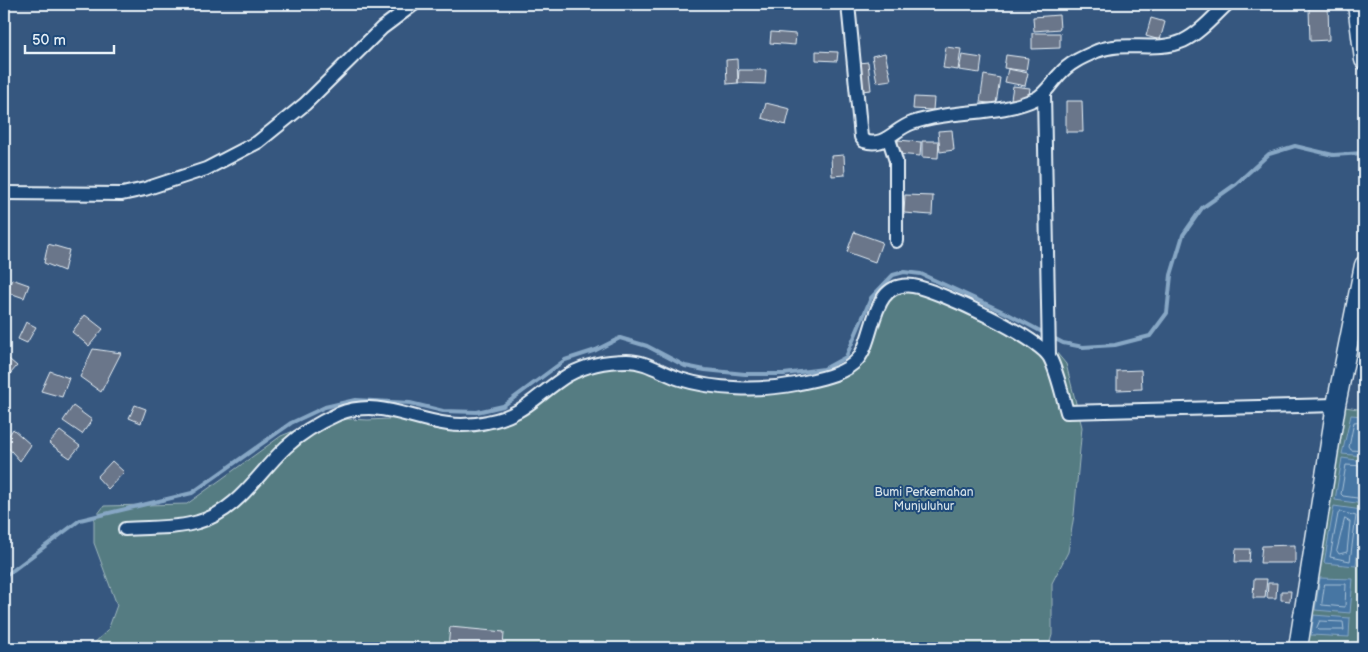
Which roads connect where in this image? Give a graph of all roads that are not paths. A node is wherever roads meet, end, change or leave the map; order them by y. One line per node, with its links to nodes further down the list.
1 (414, 4): 8 (street)
2 (848, 4): 7 (street)
3 (1227, 4): 6 (street)
4 (1357, 4): 5 (street)
5 (1364, 60)
6 (1044, 94): 7 (street); 11 (street)
7 (889, 139): 9 (street)
8 (4, 193)
9 (896, 241)
10 (1364, 265): 12 (street)
11 (1049, 351): 12 (street); 13 (street)
12 (1336, 405): 14 (street)
13 (126, 529)
14 (1298, 648)

